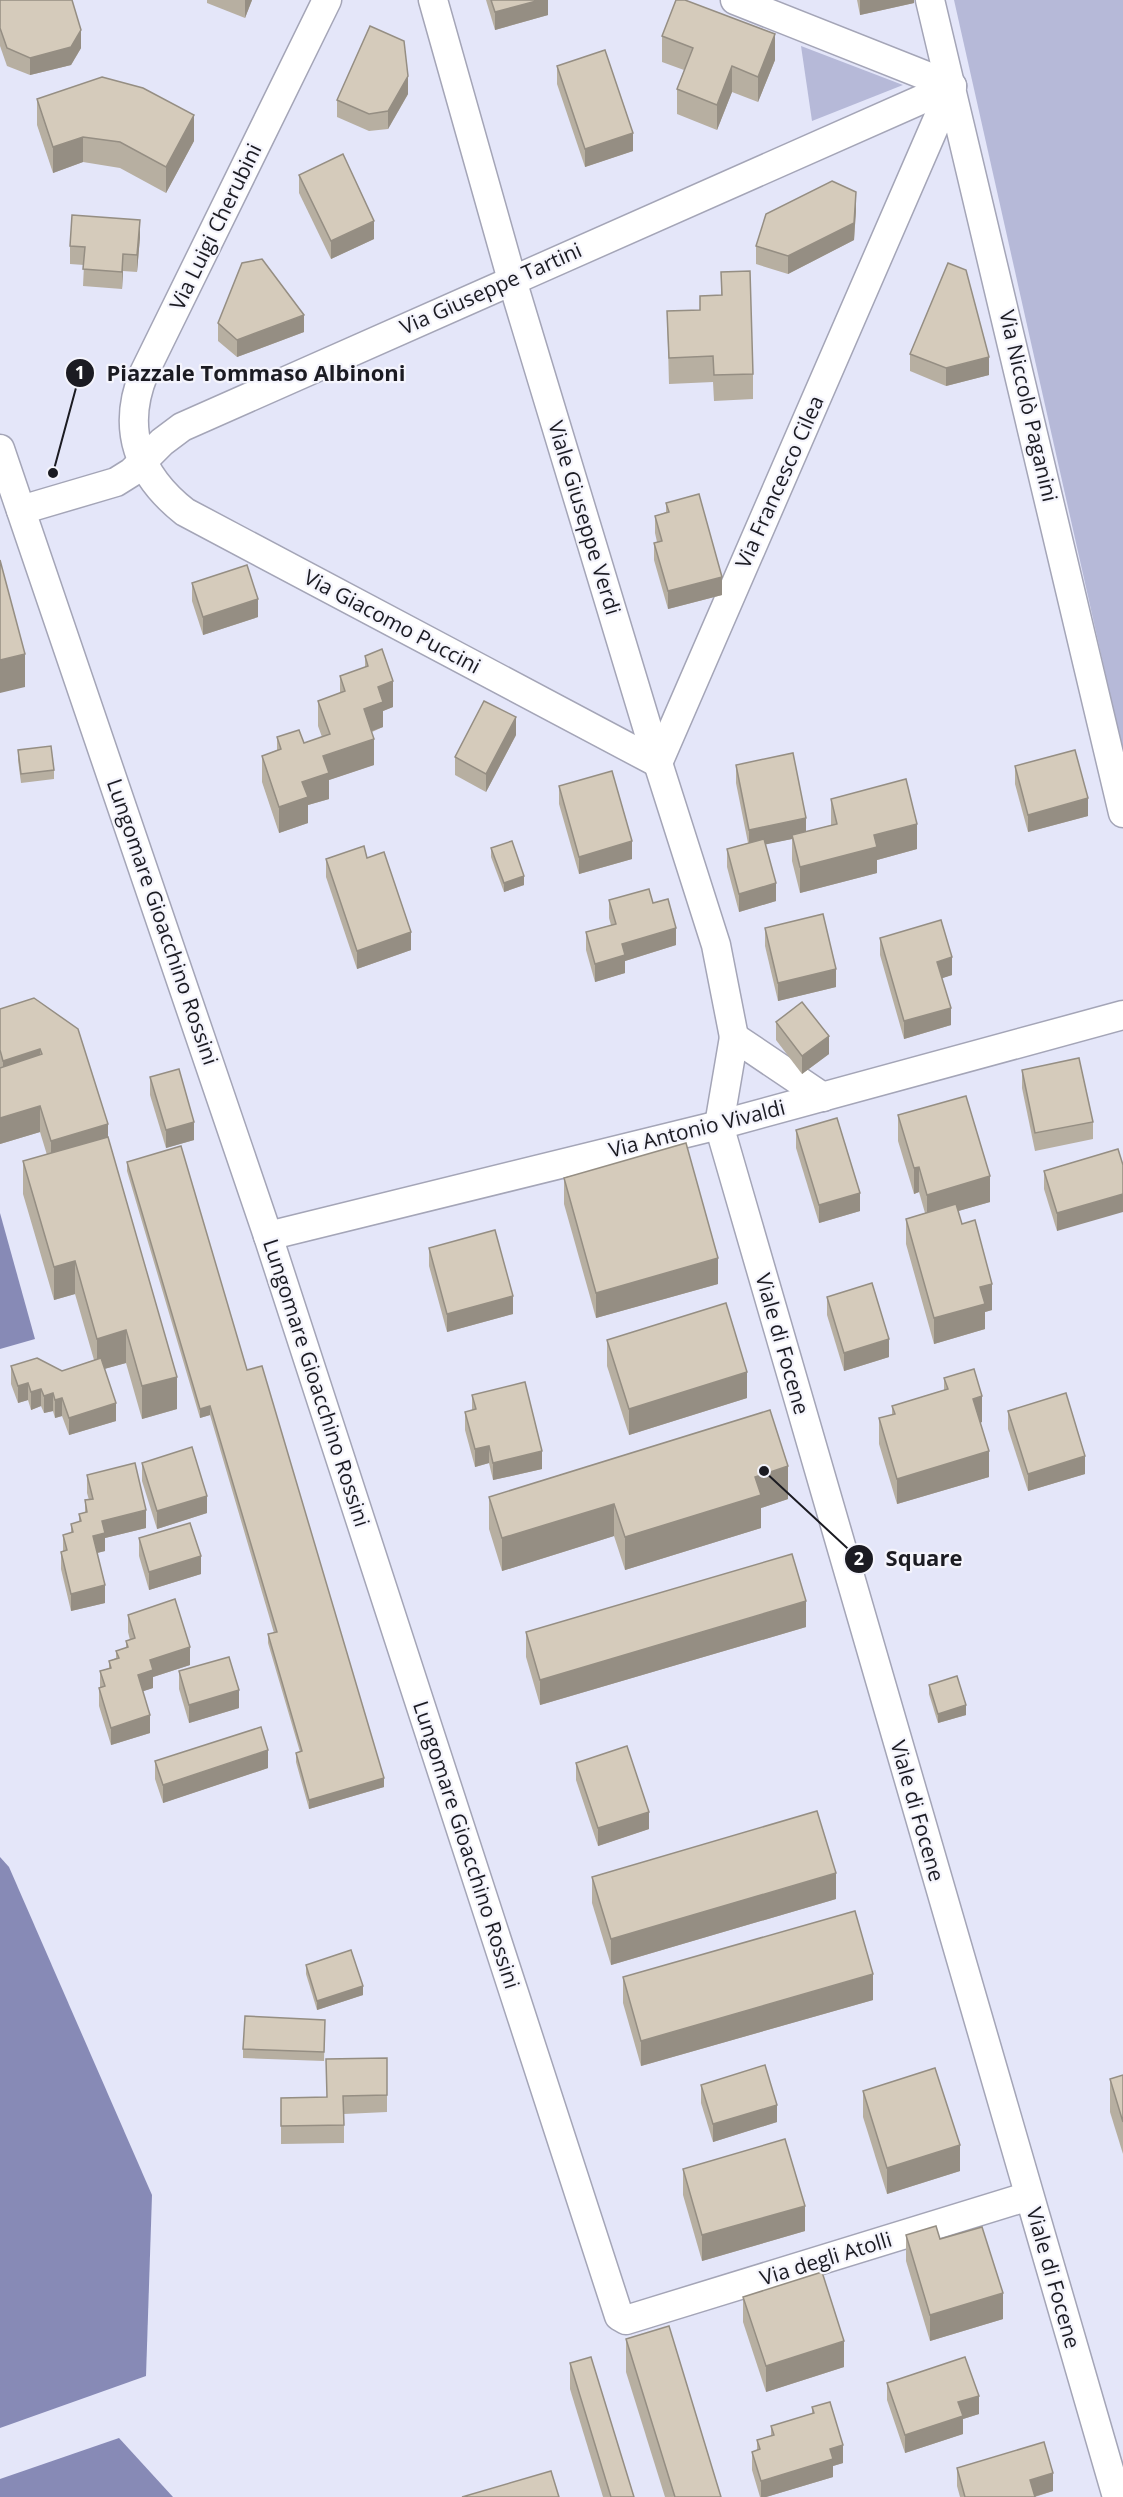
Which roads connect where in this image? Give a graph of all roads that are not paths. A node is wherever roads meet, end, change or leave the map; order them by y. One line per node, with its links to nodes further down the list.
1 (327, 0): 8 (street, Via Luigi Cherubini)
2 (433, 0): 6 (street, Viale Giuseppe Verdi)
3 (735, 0): 5 (street)
4 (930, 0): 5 (street, Via Niccolò Paganini)
5 (952, 86): 6 (street, Via Giuseppe Tartini); 10 (street, Via Francesco Cilea); 11 (street, Via Niccolò Paganini)
6 (512, 280): 8 (street, Via Giuseppe Tartini); 10 (street, Viale Giuseppe Verdi)
7 (0, 449): 9 (street, Lungomare Gioacchino Rossini)
8 (142, 461): 9 (street, Via Giuseppe Tartini); 10 (street, Via Giacomo Puccini)
9 (21, 510): 16 (street, Lungomare Gioacchino Rossini)
10 (658, 763): 13 (street, Viale Giuseppe Verdi)
11 (1123, 813)
12 (1123, 1015): 14 (street, Via Antonio Vivaldi)
13 (734, 1037): 14 (street); 15 (street)
14 (823, 1097): 15 (street, Via Antonio Vivaldi)
15 (719, 1125): 16 (street, Via Antonio Vivaldi); 17 (street, Viale di Focene)
16 (268, 1236): 18 (street, Lungomare Gioacchino Rossini)
17 (1029, 2196): 18 (street, Via degli Atolli); 19 (street, Viale di Focene)
18 (622, 2320)
19 (1117, 2497)

